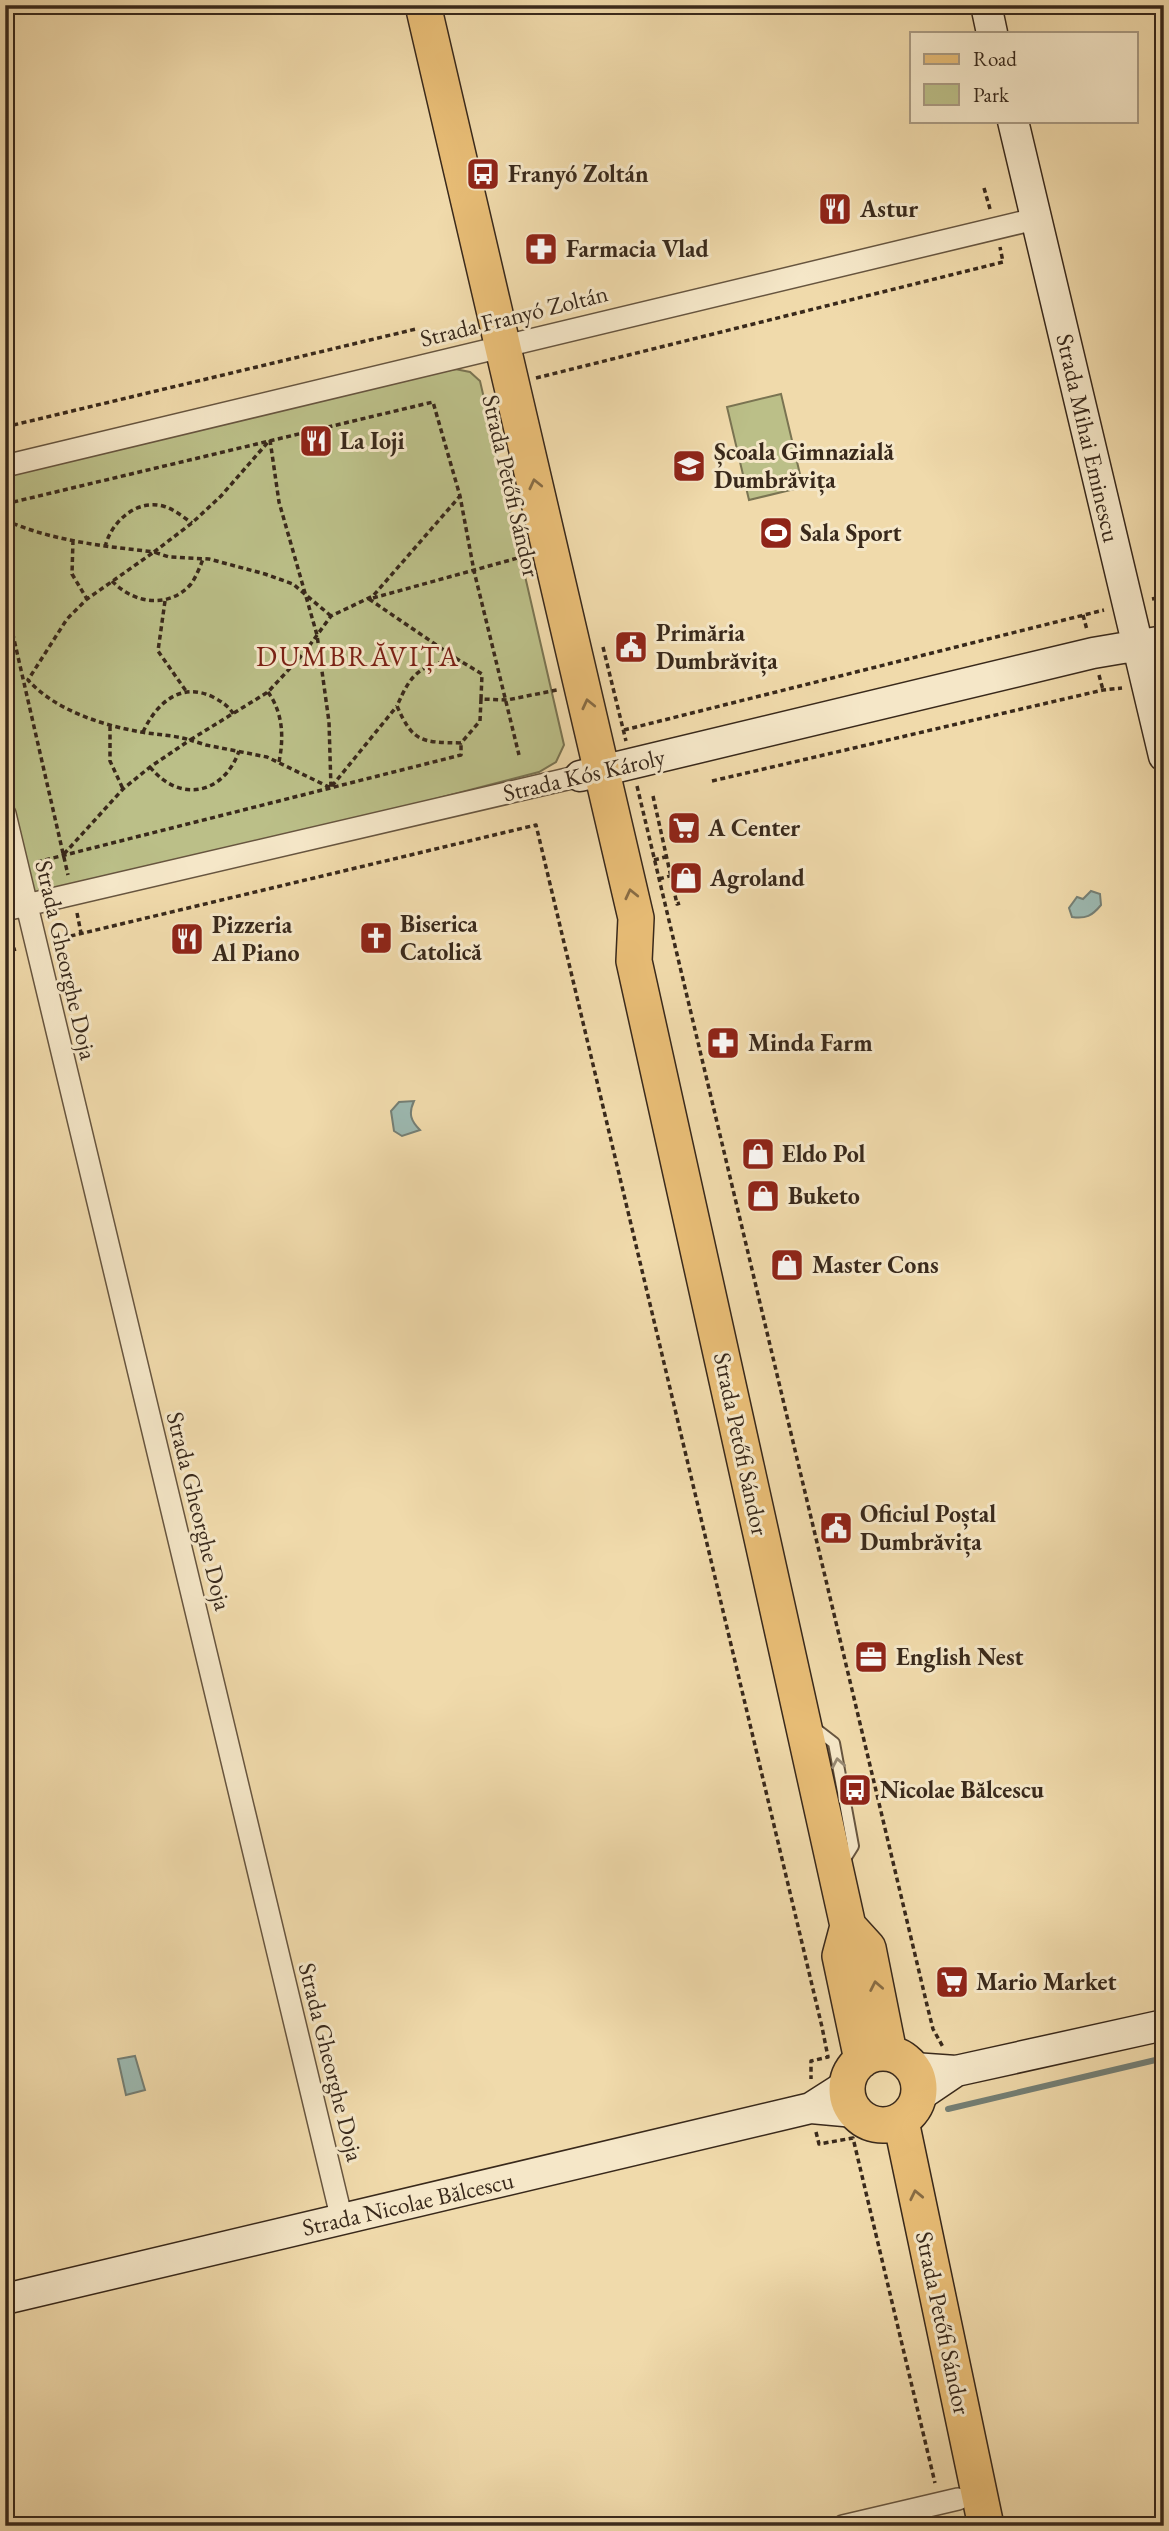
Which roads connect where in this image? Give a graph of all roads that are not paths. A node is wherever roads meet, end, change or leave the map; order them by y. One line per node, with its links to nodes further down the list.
1 (403, 5): 7 (main road, Strada Petőfi Sándor)
2 (423, 5): 7 (main road, Strada Petőfi Sándor)
3 (986, 5): 4 (street)
4 (992, 32)
5 (1013, 122): 6 (street, Strada Mihai Eminescu)
6 (1035, 219): 7 (street, Strada Franyó Zoltán); 9 (street, Strada Mihai Eminescu)
7 (491, 349): 8 (street, Strada Franyó Zoltán); 11 (main road, Strada Petőfi Sándor, one-way to 7); 11 (main road, Strada Petőfi Sándor)
8 (5, 466)
9 (1150, 643): 10 (street, Strada Mihai Eminescu); 11 (street, Strada Kós Károly)
10 (1164, 755)
11 (591, 774): 13 (street, Strada Kós Károly); 15 (main road, Strada Petőfi Sándor)
12 (5, 814): 13 (street, Strada Gheorghe Doja)
13 (15, 908): 16 (street, Strada Gheorghe Doja)
14 (1164, 2025): 15 (street, Strada Nicolae Bălcescu)
15 (883, 2090): 16 (street, Strada Nicolae Bălcescu); 18 (main road, Strada Petőfi Sándor); 20 (main road, Strada Petőfi Sándor, one-way to 15)
16 (342, 2220): 17 (street, Strada Nicolae Bălcescu)
17 (5, 2300)
18 (954, 2509): 19 (street)
19 (843, 2526)
20 (986, 2526)

